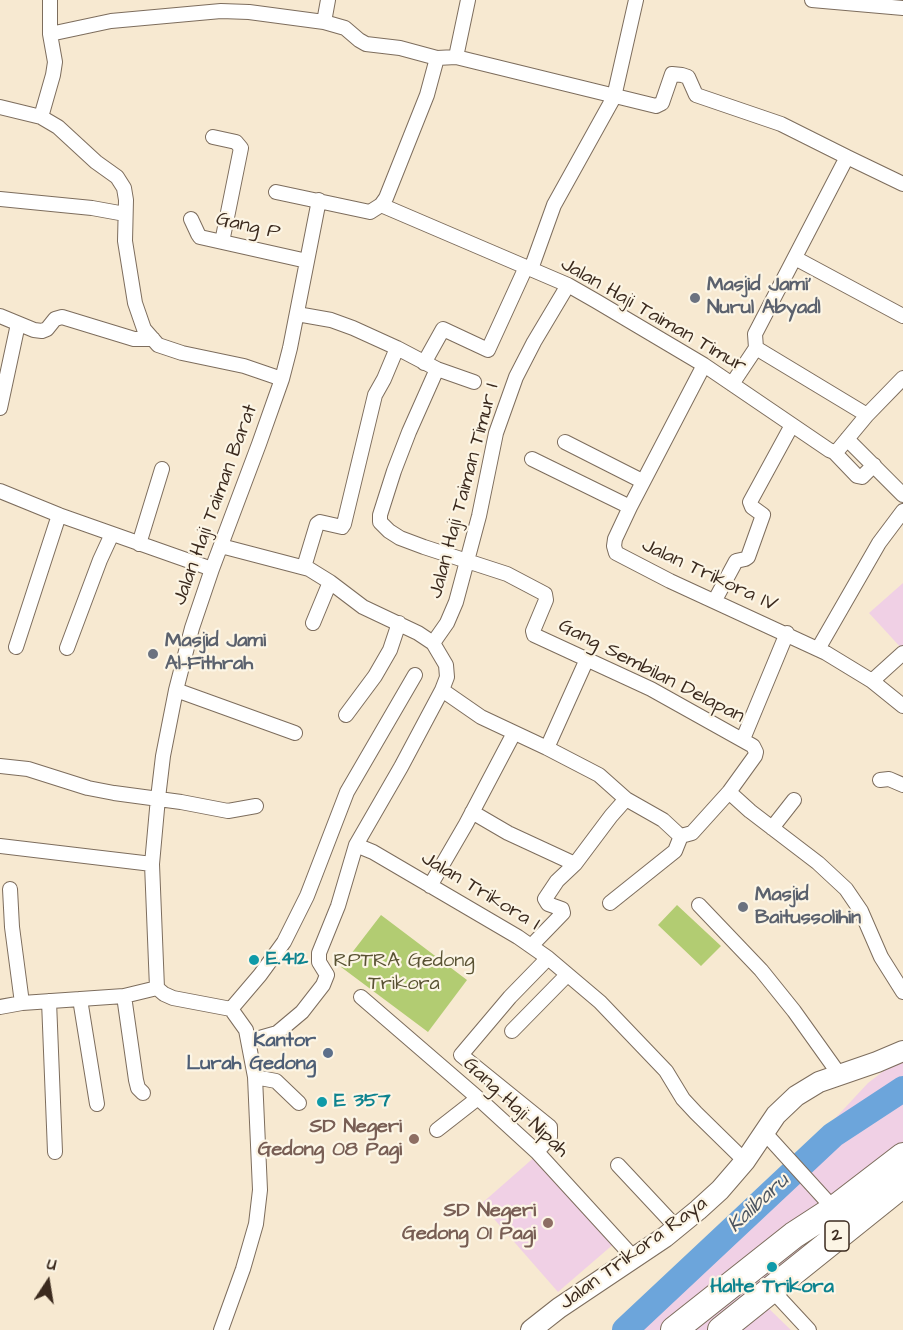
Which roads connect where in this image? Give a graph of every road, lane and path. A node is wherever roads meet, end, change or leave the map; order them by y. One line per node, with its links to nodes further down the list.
1 (50, 0): 9 (street)
2 (328, 0): 8 (street)
3 (468, 0): 11 (street)
4 (636, 0): 12 (street)
5 (812, 0): 7 (street)
6 (185, 7): 8 (street); 9 (street)
7 (903, 8)
8 (324, 22): 10 (street)
9 (50, 34): 14 (street)
10 (437, 57): 11 (street); 21 (street)
11 (456, 57): 12 (street)
12 (614, 97): 16 (street); 27 (street)
13 (0, 107): 14 (street)
14 (41, 117): 22 (street)
15 (213, 137): 24 (street)
16 (847, 157): 17 (street); 25 (street)
17 (903, 184)
18 (276, 192): 20 (street)
19 (0, 199): 22 (street)
20 (319, 200): 21 (street); 26 (street, Jalan Haji Taiman Barat)
21 (381, 205): 27 (street, Jalan Haji Taiman Timur)
22 (125, 214): 33 (street)
23 (191, 219): 24 (street, Gang P)
24 (222, 242): 26 (street, Gang P)
25 (795, 258): 31 (street); 35 (street)
26 (307, 261): 29 (street, Jalan Haji Taiman Barat)
27 (529, 268): 28 (street, Jalan Haji Taiman Timur); 36 (street)
28 (568, 285): 37 (street, Jalan Haji Taiman Timur); 61 (street, Jalan Haji Taiman Timur I)
29 (297, 314): 34 (street); 40 (street, Jalan Haji Taiman Barat)
30 (0, 315): 32 (street)
31 (903, 316)
32 (18, 324): 33 (street); 43 (street)
33 (153, 339): 40 (street)
34 (397, 348): 36 (street); 62 (street)
35 (756, 348): 42 (street); 44 (street)
36 (424, 363): 38 (street)
37 (704, 365): 42 (street, Jalan Haji Taiman Timur); 52 (street, Jalan Trikora IV)
38 (437, 369): 41 (street); 61 (street)
39 (903, 378): 44 (street)
40 (282, 379): 60 (street, Jalan Haji Taiman Barat)
41 (474, 382)
42 (732, 384): 45 (street, Jalan Haji Taiman Timur)
43 (0, 408)
44 (867, 415): 46 (street)
45 (792, 425): 48 (street, Jalan Haji Taiman Timur); 65 (street)
46 (847, 439): 48 (street); 50 (street)
47 (565, 442): 52 (street)
48 (831, 451): 50 (street, Jalan Haji Taiman Timur)
49 (532, 459): 55 (street)
50 (874, 465): 54 (street)
51 (162, 470): 59 (street)
52 (642, 481): 55 (street, Jalan Trikora IV)
53 (0, 491): 57 (street)
54 (903, 495)
55 (630, 507): 65 (street, Jalan Trikora IV)
56 (903, 511): 72 (street)
57 (60, 515): 58 (street); 70 (street)
58 (112, 534): 59 (street); 71 (street)
59 (140, 544): 63 (street)
60 (221, 546): 62 (street); 63 (street, Jalan Haji Taiman Barat)
61 (467, 560): 69 (street, Jalan Haji Taiman Timur I); 74 (street, Gang Sembilan Delapan)
62 (304, 567): 64 (street)
63 (212, 569): 77 (street, Jalan Haji Taiman Barat)
64 (330, 582): 66 (street); 67 (street)
65 (715, 600): 68 (street, Jalan Trikora IV)
66 (313, 622)
67 (399, 623): 69 (street); 80 (street)
68 (787, 633): 72 (street, Jalan Trikora IV); 83 (street)
69 (433, 643): 78 (street)
70 (16, 647)
71 (67, 648)
72 (818, 649): 76 (street, Jalan Trikora IV)
73 (903, 653): 76 (street)
74 (587, 659): 83 (street, Gang Sembilan Delapan); 84 (street)
75 (415, 675): 115 (street)
76 (872, 681): 79 (street, Jalan Trikora IV)
77 (176, 690): 82 (street); 89 (street, Jalan Haji Taiman Barat)
78 (441, 690): 81 (street); 96 (street)
79 (903, 706)
80 (346, 715)
81 (514, 733): 84 (street); 93 (street)
82 (295, 734)
83 (743, 739): 88 (street, Gang Sembilan Delapan)
84 (547, 748): 90 (street)
85 (0, 766): 89 (street)
86 (880, 780): 87 (street)
87 (903, 785)
88 (729, 792): 94 (street); 95 (street)
89 (158, 798): 92 (street); 98 (street, Jalan Haji Taiman Barat)
90 (626, 799): 95 (street); 99 (street)
91 (794, 800): 94 (street)
92 (256, 806)
93 (472, 812): 99 (street); 100 (street)
94 (772, 828): 108 (street)
95 (681, 836): 102 (street)
96 (356, 845): 100 (street, Jalan Trikora I); 117 (street)
97 (0, 846): 98 (street)
98 (152, 864): 107 (street, Jalan Haji Taiman Barat)
99 (575, 864): 104 (street)
100 (430, 886): 104 (street, Jalan Trikora I)
101 (10, 889): 113 (street)
102 (610, 903)
103 (699, 905): 119 (street)
104 (532, 945): 105 (street, Jalan Trikora I)
105 (549, 958): 106 (street, Jalan Trikora I); 128 (street)
106 (567, 975): 116 (street); 130 (street, Jalan Trikora I)
107 (158, 988): 109 (street); 115 (street)
108 (903, 992)
109 (124, 996): 111 (street); 121 (street)
110 (361, 997): 122 (street, Gang Haji Nipah)
111 (80, 999): 112 (street); 124 (street)
112 (49, 1001): 113 (street); 127 (street)
113 (22, 1003): 114 (street)
114 (0, 1007)
115 (231, 1009): 117 (street)
116 (512, 1031)
117 (249, 1041): 120 (street)
118 (903, 1051): 119 (street, Jalan Trikora Raya)
119 (838, 1074): 126 (street, Jalan Trikora Raya)
120 (255, 1077): 123 (street); 137 (street)
121 (143, 1094)
122 (478, 1098): 125 (street); 128 (street, Gang Haji Nipah)
123 (299, 1103)
124 (97, 1104)
125 (437, 1130)
126 (764, 1132): 130 (street, Jalan Trikora Raya); 133 (street)
127 (55, 1152)
128 (537, 1152): 135 (street, Gang Haji Nipah)
129 (903, 1156): 133 (highway, 2)
130 (745, 1161): 134 (street, Jalan Trikora Raya)
131 (618, 1165): 134 (street)
132 (903, 1184): 136 (highway, 2)
133 (834, 1209): 139 (highway, 2)
134 (676, 1227): 135 (street, Jalan Trikora Raya)
135 (633, 1257): 138 (street, Jalan Trikora Raya)
136 (771, 1289): 140 (highway, 2); 141 (street)
137 (221, 1330)
138 (531, 1330)
139 (675, 1330)
140 (721, 1330)
141 (809, 1330)

